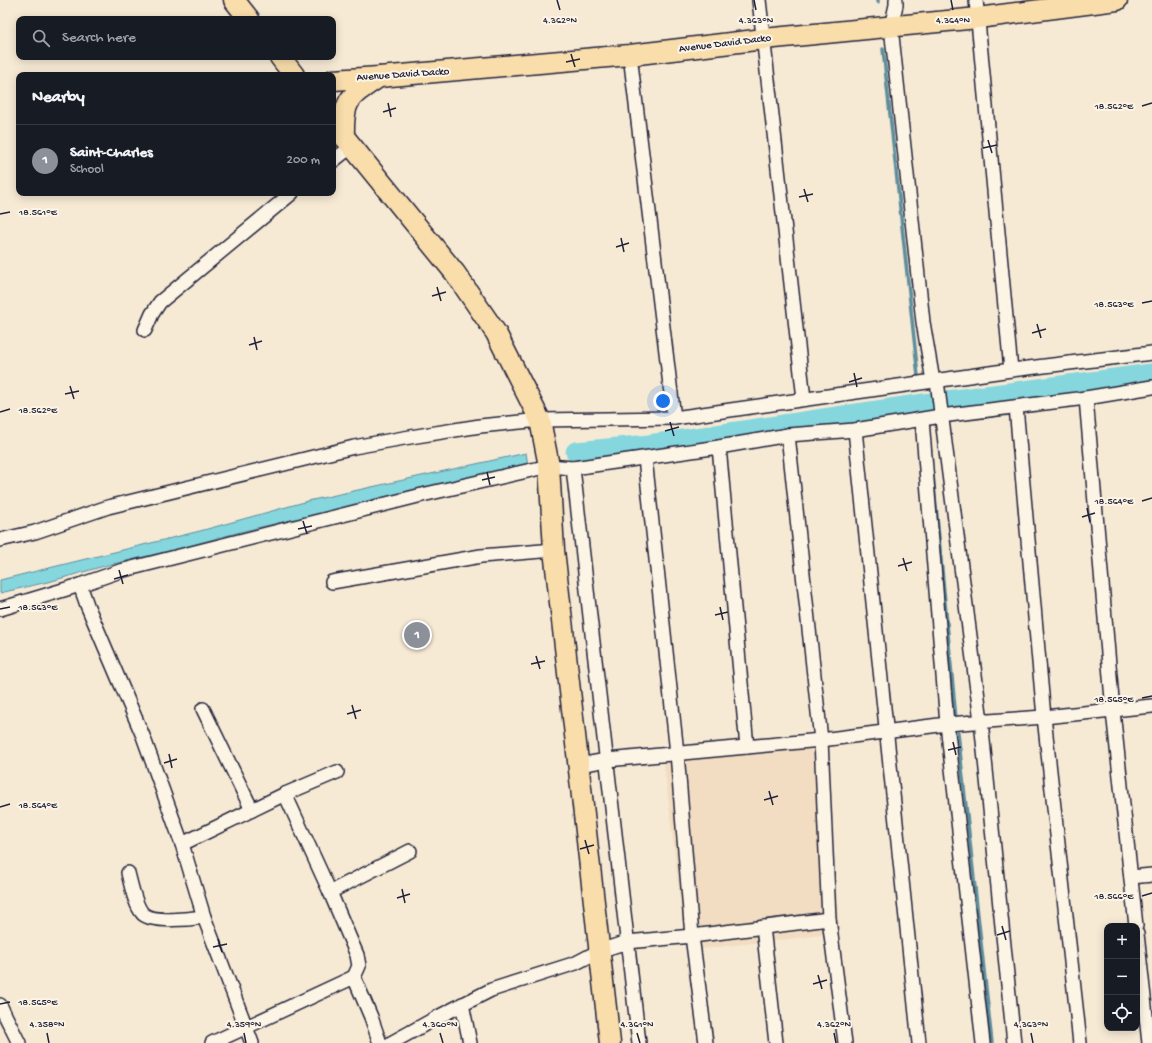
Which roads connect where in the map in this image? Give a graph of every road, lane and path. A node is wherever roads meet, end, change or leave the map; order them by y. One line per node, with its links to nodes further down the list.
1 (234, 0): 6 (main road)
2 (759, 0): 8 (street)
3 (896, 0): 7 (street)
4 (1116, 0): 5 (main road, Avenue David Dacko)
5 (977, 9): 7 (main road, Avenue David Dacko); 19 (street)
6 (247, 16)
7 (892, 27): 8 (main road, Avenue David Dacko); 20 (street)
8 (764, 39): 9 (main road, Avenue David Dacko); 23 (street)
9 (630, 55): 12 (main road, Avenue David Dacko); 26 (street)
10 (282, 60): 11 (main road)
11 (292, 72)
12 (379, 77): 13 (main road, Avenue David Dacko); 14 (main road)
13 (336, 80)
14 (343, 135): 15 (street); 27 (main road)
15 (336, 153)
16 (288, 196): 17 (street)
17 (145, 330)
18 (1152, 353): 19 (street)
19 (1011, 370): 20 (street)
20 (935, 381): 23 (street); 25 (street)
21 (1152, 387): 22 (street)
22 (1086, 398): 24 (street); 42 (street)
23 (804, 399): 26 (street)
24 (1016, 407): 25 (street); 43 (street)
25 (941, 416): 28 (street); 44 (street)
26 (674, 418): 27 (street)
27 (540, 420): 33 (main road); 35 (street)
28 (922, 420): 29 (street); 45 (street)
29 (855, 430): 30 (street); 46 (street)
30 (788, 435): 31 (street); 47 (street)
31 (718, 447): 32 (street); 48 (street)
32 (645, 458): 34 (street); 49 (street)
33 (548, 466): 34 (street); 36 (main road); 38 (street)
34 (573, 468): 50 (street)
35 (0, 540)
36 (554, 550): 37 (street); 51 (main road)
37 (332, 582)
38 (80, 585): 39 (street); 55 (street)
39 (0, 608)
40 (1152, 706): 42 (street)
41 (203, 709): 54 (street)
42 (1113, 711): 43 (street); 59 (street)
43 (1044, 717): 44 (street); 87 (street)
44 (981, 721): 45 (street); 86 (street)
45 (947, 724): 46 (street); 85 (street)
46 (886, 732): 47 (street); 84 (street)
47 (821, 740): 48 (street); 62 (street)
48 (747, 747): 49 (street)
49 (677, 753): 50 (street); 65 (street)
50 (607, 760): 51 (street); 66 (street)
51 (579, 765): 67 (main road)
52 (337, 772): 53 (street)
53 (285, 794): 54 (street); 60 (street)
54 (252, 810): 55 (street)
55 (182, 844): 61 (street)
56 (410, 851): 60 (street)
57 (128, 873): 61 (street)
58 (1152, 875): 59 (street)
59 (1131, 877): 63 (street)
60 (330, 892): 69 (street)
61 (204, 917): 72 (street)
62 (829, 919): 64 (street); 83 (street)
63 (1136, 923)
64 (763, 927): 65 (street); 82 (street)
65 (692, 936): 66 (street); 81 (street)
66 (627, 942): 67 (street); 80 (street)
67 (599, 951): 70 (street); 79 (main road)
68 (1140, 959): 88 (street)
69 (354, 977): 72 (street); 76 (street)
70 (462, 1004): 77 (street); 78 (street)
71 (0, 1005): 73 (street)
72 (246, 1028): 74 (street); 75 (street)
73 (19, 1043)
74 (212, 1043)
75 (252, 1043)
76 (380, 1043)
77 (391, 1043)
78 (470, 1043)
79 (610, 1043)
80 (639, 1043)
81 (706, 1043)
82 (776, 1043)
83 (845, 1043)
84 (919, 1043)
85 (982, 1043)
86 (1014, 1043)
87 (1080, 1043)
88 (1149, 1043)

